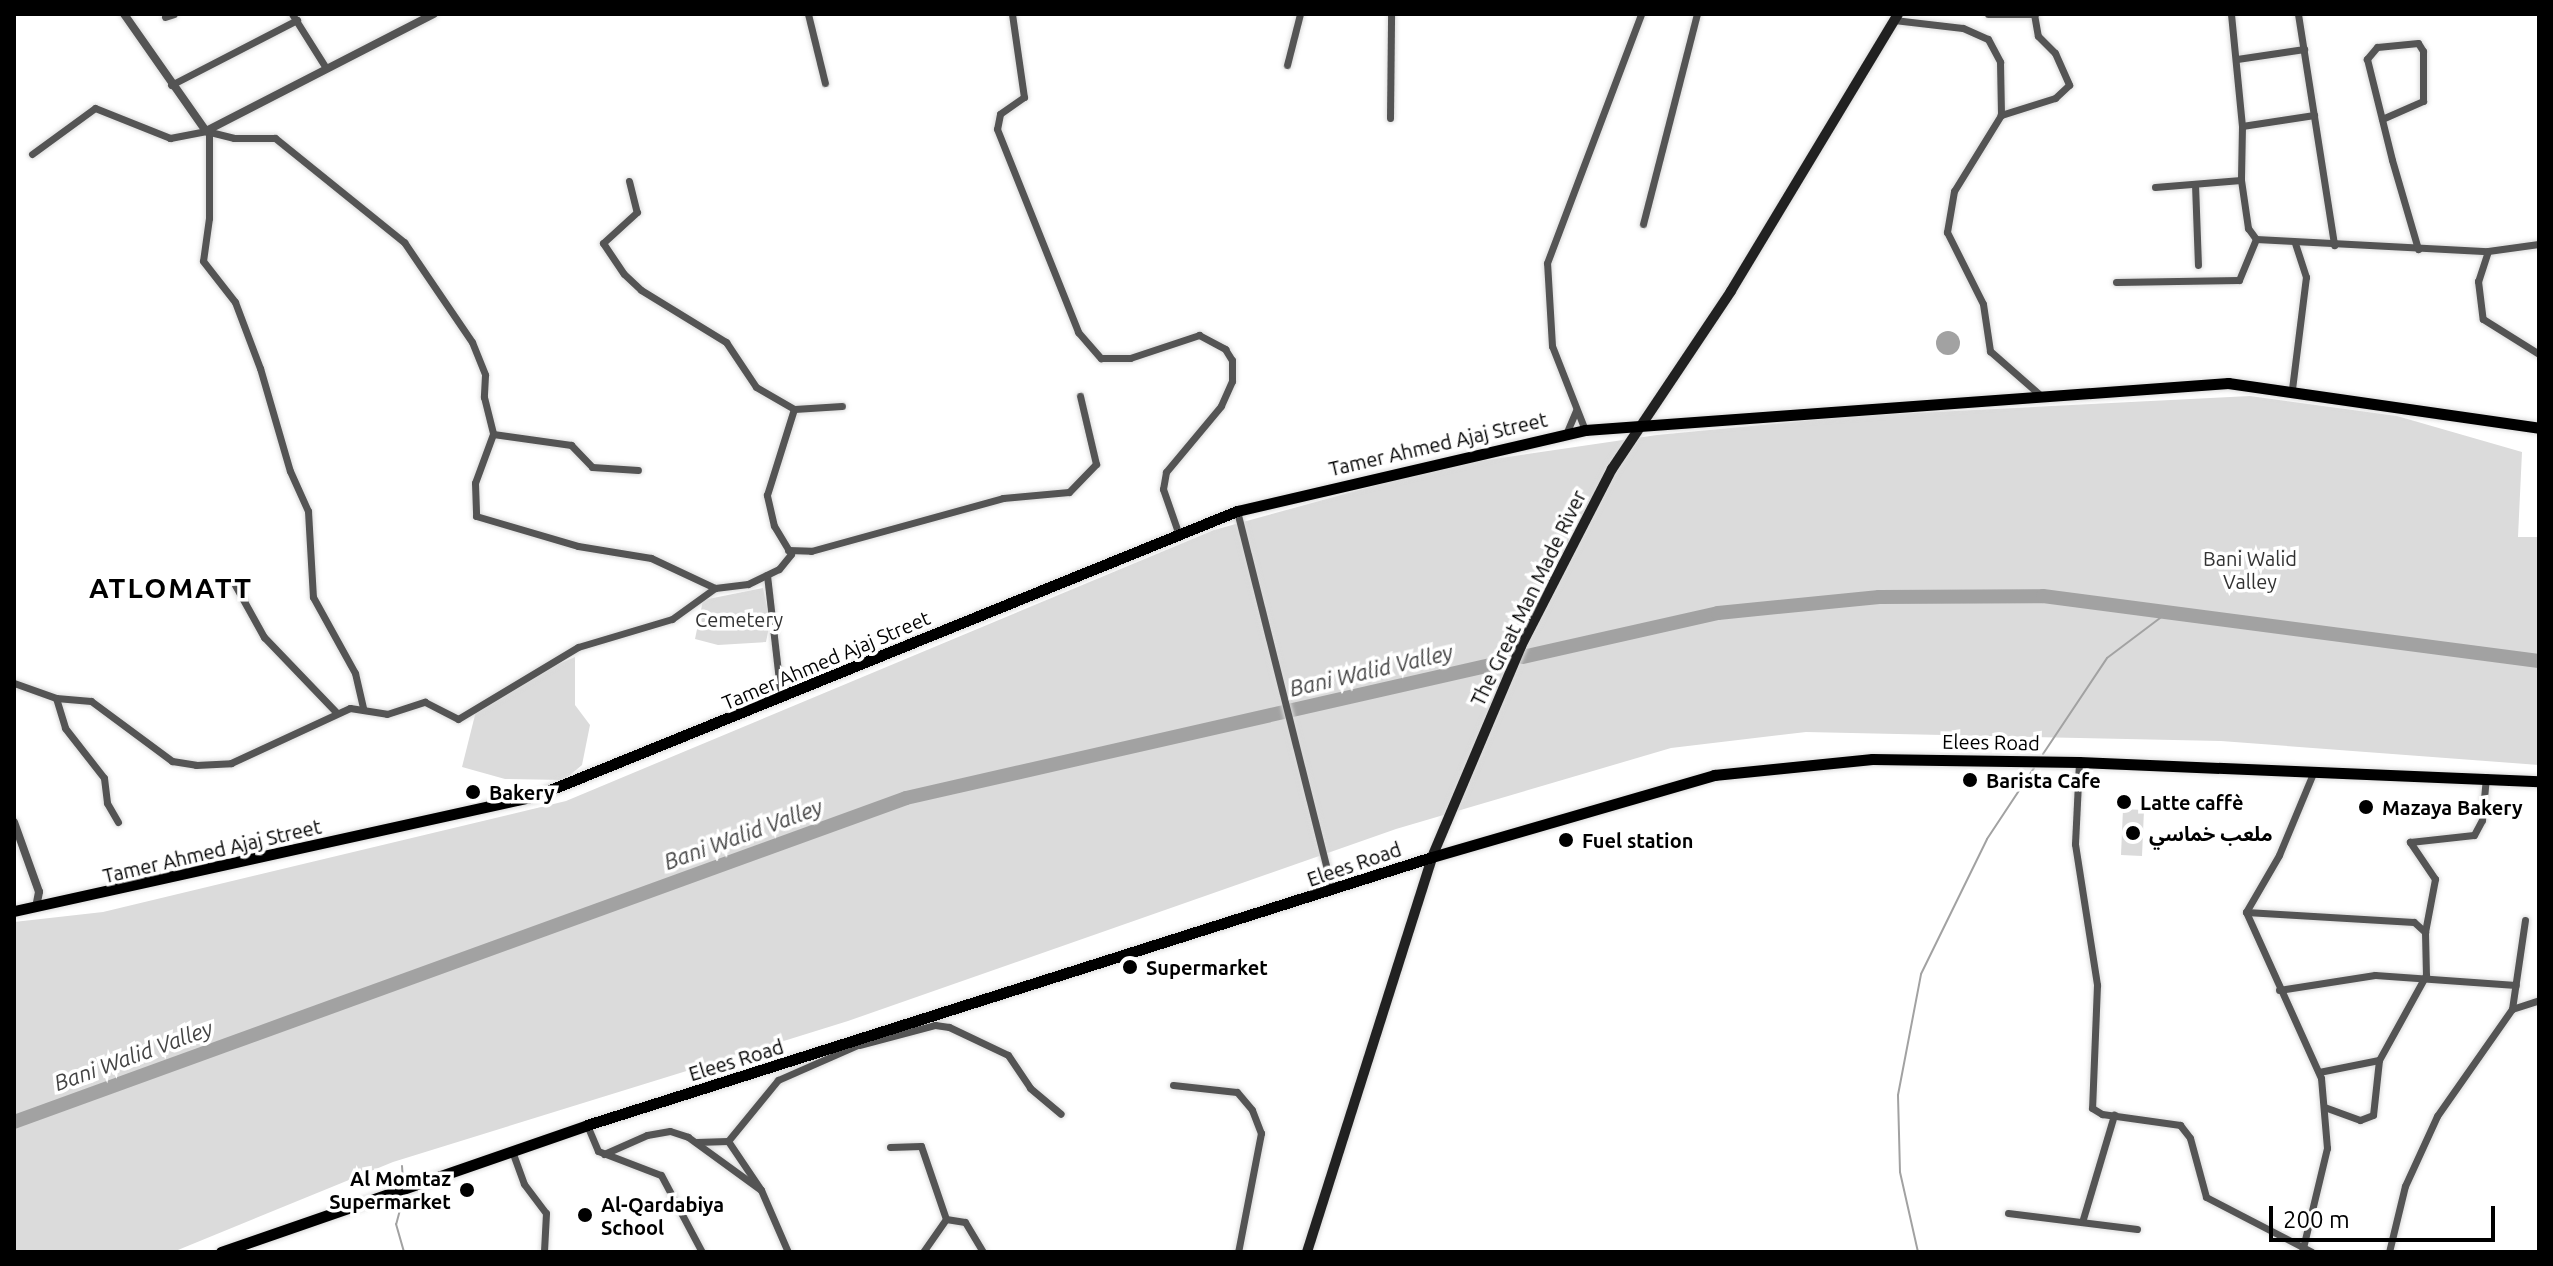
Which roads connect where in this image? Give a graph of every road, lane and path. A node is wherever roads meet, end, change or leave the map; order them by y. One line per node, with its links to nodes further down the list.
1 (124, 14): 20 (street)
2 (434, 14): 18 (street)
3 (808, 14): 19 (street)
4 (1012, 14): 55 (street)
5 (1300, 14): 17 (street)
6 (1391, 14): 23 (street)
7 (1641, 14): 47 (street)
8 (1697, 14): 32 (street)
9 (1988, 14): 10 (street)
10 (2035, 14): 21 (street)
11 (2231, 14): 16 (street)
12 (2298, 14): 15 (street)
13 (295, 17): 18 (street); 20 (street)
14 (1896, 17): 21 (street); 48 (main road, The Great Man Made River)
15 (2304, 49): 16 (street); 22 (street)
16 (2237, 59): 25 (street)
17 (1287, 65)
18 (326, 68): 26 (street)
19 (825, 83)
20 (170, 85): 26 (street)
21 (2001, 115): 43 (street)
22 (2314, 115): 25 (street); 36 (street)
23 (1390, 118)
24 (2382, 119): 24 (street); 37 (street)
25 (2242, 126): 28 (street)
26 (207, 132): 27 (street); 51 (street); 63 (street)
27 (32, 154)
28 (2241, 180): 30 (street); 33 (street)
29 (629, 181): 46 (street)
30 (2195, 184): 31 (street); 39 (street)
31 (2155, 187)
32 (1643, 224)
33 (2256, 239): 34 (street); 40 (street)
34 (2295, 244): 36 (street); 42 (street)
35 (2539, 244): 38 (street)
36 (2334, 245): 37 (street)
37 (2418, 249): 38 (street)
38 (2488, 251): 41 (street)
39 (2198, 265)
40 (2116, 282)
41 (2539, 354)
42 (2292, 389): 43 (main road, Tamer Ahmed Ajaj Street); 49 (main road, Tamer Ahmed Ajaj Street)
43 (2039, 394): 48 (main road, Tamer Ahmed Ajaj Street)
44 (1080, 396): 56 (street)
45 (842, 406): 46 (street)
46 (794, 409): 56 (street)
47 (1576, 410): 50 (street); 52 (street)
48 (1645, 422): 50 (main road, Tamer Ahmed Ajaj Street); 71 (main road, The Great Man Made River)
49 (2539, 428)
50 (1585, 430): 52 (main road, Tamer Ahmed Ajaj Street)
51 (493, 434): 53 (street); 59 (street)
52 (1566, 434): 54 (main road, Tamer Ahmed Ajaj Street)
53 (638, 470)
54 (1237, 511): 55 (main road, Tamer Ahmed Ajaj Street); 72 (street)
55 (1178, 532): 62 (main road, Tamer Ahmed Ajaj Street)
56 (786, 550): 57 (street)
57 (767, 575): 59 (street); 62 (street)
58 (235, 585): 64 (street)
59 (715, 588): 63 (street)
60 (14, 683): 61 (street)
61 (56, 698): 64 (street); 70 (street)
62 (781, 700): 73 (main road, Tamer Ahmed Ajaj Street)
63 (363, 709): 64 (street)
64 (337, 713)
65 (2079, 762): 66 (main road, Elees Road); 71 (main road, Elees Road); 89 (street)
66 (2314, 771): 67 (main road, Elees Road); 75 (street)
67 (2486, 777): 68 (main road, Elees Road); 77 (street)
68 (2539, 781)
69 (14, 822): 73 (street)
70 (118, 822)
71 (1432, 857): 72 (main road, Elees Road); 109 (main road, The Great Man Made River)
72 (1332, 891): 83 (main road, Elees Road)
73 (35, 908): 74 (main road, Tamer Ahmed Ajaj Street)
74 (14, 911)
75 (2246, 912): 77 (street); 80 (street)
76 (2525, 920): 79 (street)
77 (2425, 932): 78 (street)
78 (2426, 975): 79 (street); 80 (street); 84 (street)
79 (2516, 985): 82 (street)
80 (2279, 990): 85 (street)
81 (2539, 1000): 82 (street)
82 (2512, 1009): 111 (street)
83 (862, 1042): 88 (street); 90 (main road, Elees Road); 91 (street)
84 (2379, 1060): 85 (street); 87 (street)
85 (2319, 1072): 87 (street)
86 (1173, 1085): 108 (street)
87 (2324, 1107): 101 (street)
88 (1061, 1114)
89 (2114, 1115): 99 (street); 101 (street)
90 (587, 1125): 94 (main road, Elees Road); 95 (street)
91 (728, 1141): 92 (street); 96 (street)
92 (696, 1142): 95 (street); 96 (street)
93 (890, 1147): 98 (street)
94 (512, 1151): 102 (main road, Elees Road); 103 (street)
95 (604, 1154): 104 (street)
96 (761, 1190): 105 (street)
97 (2008, 1213): 99 (street)
98 (946, 1219): 106 (street); 107 (street)
99 (2083, 1219): 100 (street)
100 (2137, 1229)
101 (2302, 1249): 110 (street)
102 (221, 1252)
103 (544, 1252)
104 (702, 1252)
105 (788, 1252)
106 (923, 1252)
107 (983, 1252)
108 (1238, 1252)
109 (1307, 1252)
110 (2312, 1252)
111 (2389, 1252)

